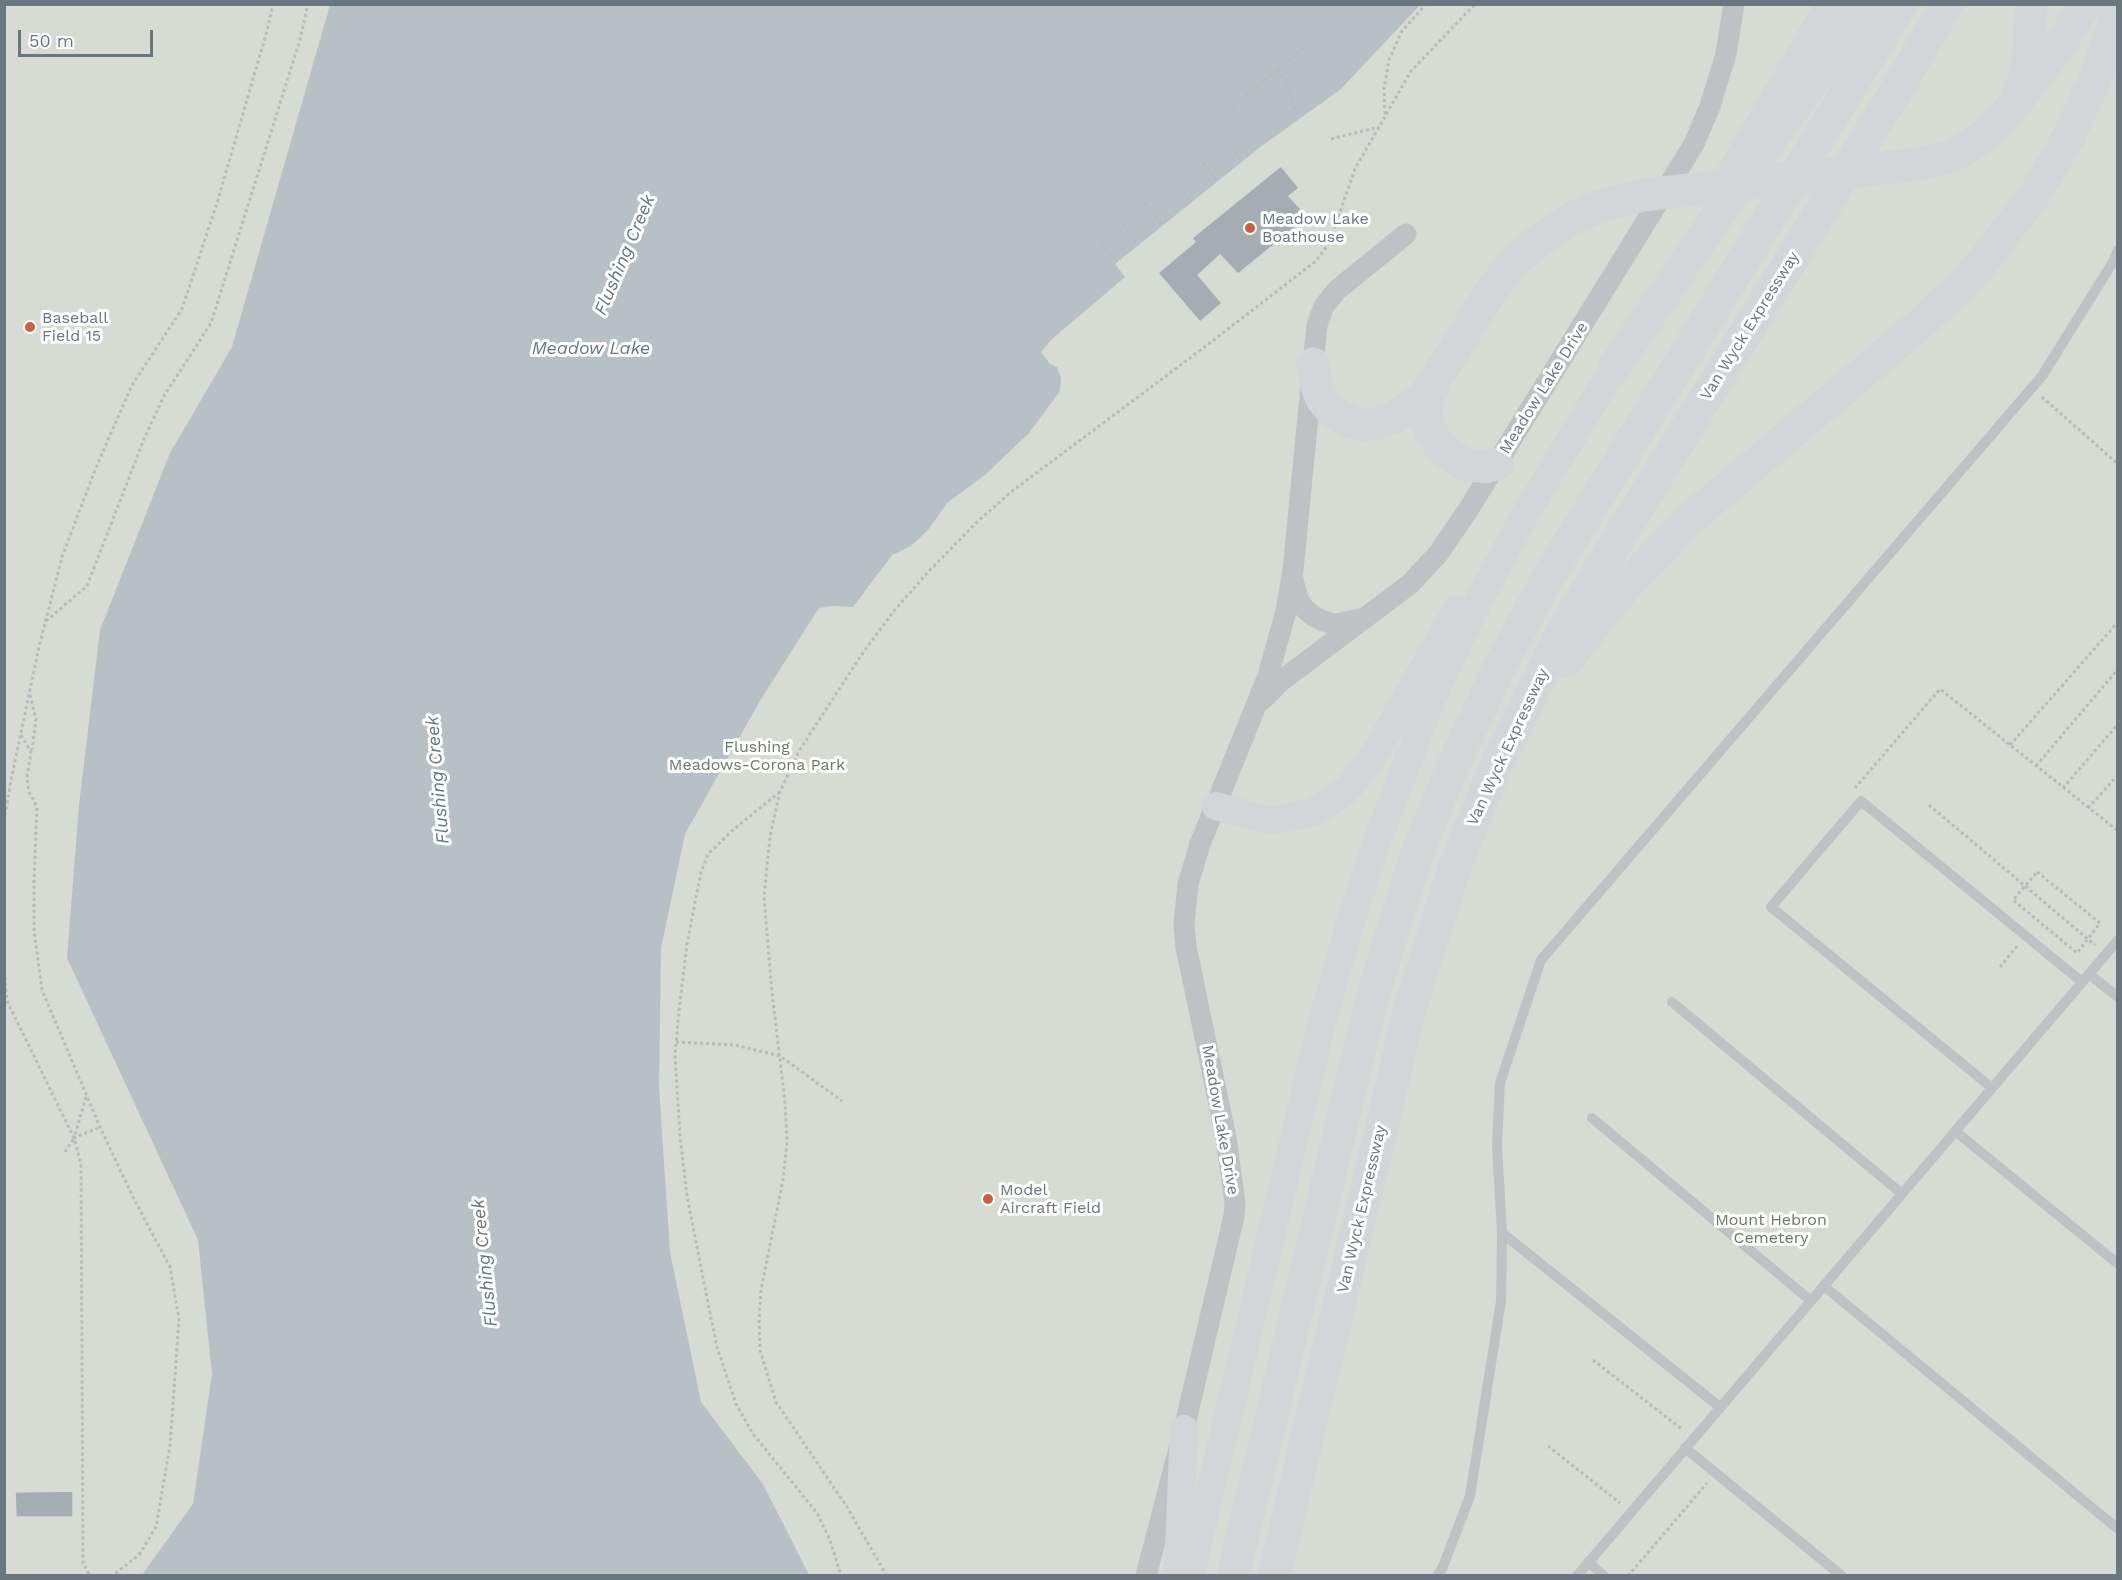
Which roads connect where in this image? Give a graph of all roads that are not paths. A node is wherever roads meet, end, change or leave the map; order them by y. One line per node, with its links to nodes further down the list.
1 (1734, 4): 15 (street, Meadow Lake Drive)
2 (1830, 4): 13 (street)
3 (1868, 4): 13 (highway)
4 (1901, 4): 42 (highway)
5 (1947, 4): 20 (highway, Van Wyck Expressway)
6 (2031, 4): 9 (highway)
7 (2086, 4): 9 (highway)
8 (2118, 14): 20 (highway)
9 (2016, 100): 14 (highway)
10 (1406, 234): 12 (street)
11 (2118, 250): 30 (lane)
12 (1313, 364): 14 (highway); 17 (street)
13 (1614, 368): 16 (street)
14 (1435, 382): 15 (highway)
15 (1497, 464): 18 (street, Meadow Lake Drive)
16 (1522, 520): 21 (street); 41 (street)
17 (1293, 570): 18 (street); 19 (street, Meadow Lake Drive)
18 (1368, 615): 19 (street, Meadow Lake Drive)
19 (1258, 705): 21 (street, Meadow Lake Drive)
20 (1513, 729): 43 (highway, Van Wyck Expressway)
21 (1216, 806): 35 (street, Meadow Lake Drive)
22 (2118, 940): 23 (lane)
23 (2086, 978): 24 (lane); 26 (lane); 26 (lane)
24 (2118, 997)
25 (1672, 1002): 29 (lane)
26 (1992, 1088): 28 (lane)
27 (1592, 1118): 33 (lane)
28 (1955, 1131): 29 (lane); 31 (lane)
29 (1902, 1194): 32 (lane)
30 (1502, 1233): 34 (lane); 44 (lane)
31 (2118, 1264)
32 (1824, 1286): 33 (lane); 37 (lane)
33 (1811, 1301): 34 (lane)
34 (1720, 1407): 36 (lane)
35 (1184, 1429): 39 (street, Meadow Lake Drive); 40 (street)
36 (1685, 1448): 38 (lane); 47 (lane)
37 (2118, 1529)
38 (1588, 1562): 45 (lane); 46 (lane)
39 (1146, 1575)
40 (1178, 1575)
41 (1190, 1575)
42 (1233, 1575)
43 (1274, 1575)
44 (1437, 1575)
45 (1577, 1575)
46 (1604, 1575)
47 (1842, 1575)

